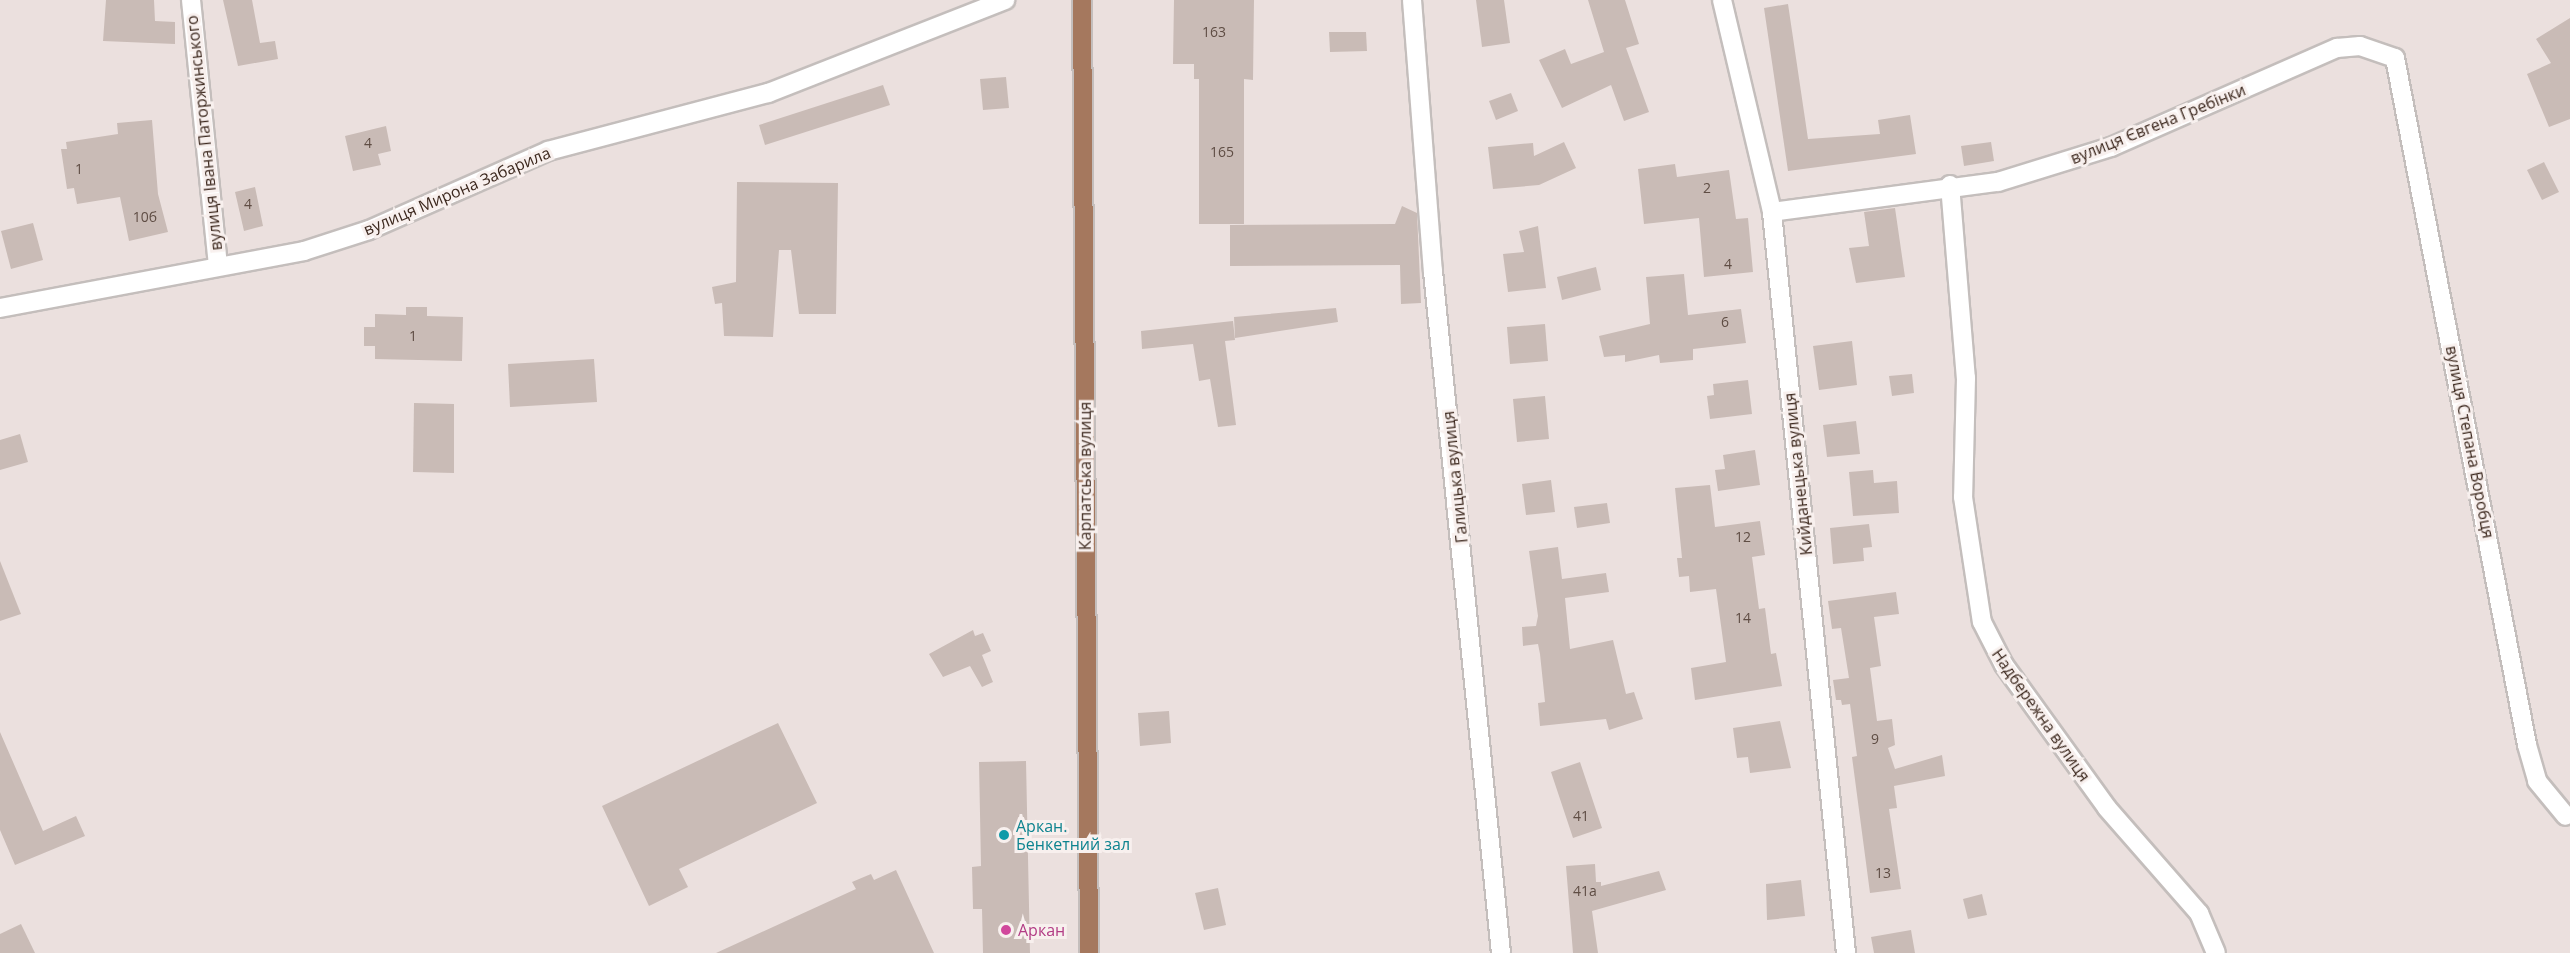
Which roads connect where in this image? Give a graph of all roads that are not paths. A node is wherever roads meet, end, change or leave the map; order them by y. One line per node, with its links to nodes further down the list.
1 (191, 0): 9 (street, вулиця Івана Паторжинського)
2 (1005, 0): 9 (street, вулиця Мирона Забарила)
3 (1082, 0): 12 (main road, Карпатська вулиця)
4 (1412, 0): 13 (street, Галицька вулиця)
5 (1722, 0): 8 (street, Кийданецька вулиця)
6 (2396, 58): 7 (street, вулиця Євгена Гребінки); 11 (street, вулиця Степана Воробця)
7 (1950, 185): 8 (street, вулиця Євгена Гребінки); 15 (street, Надбережна вулиця)
8 (1772, 212): 14 (street, Кийданецька вулиця)
9 (218, 266): 10 (street, вулиця Мирона Забарила)
10 (0, 308)
11 (2566, 816)
12 (1089, 953)
13 (1501, 953)
14 (1846, 953)
15 (2216, 953)

